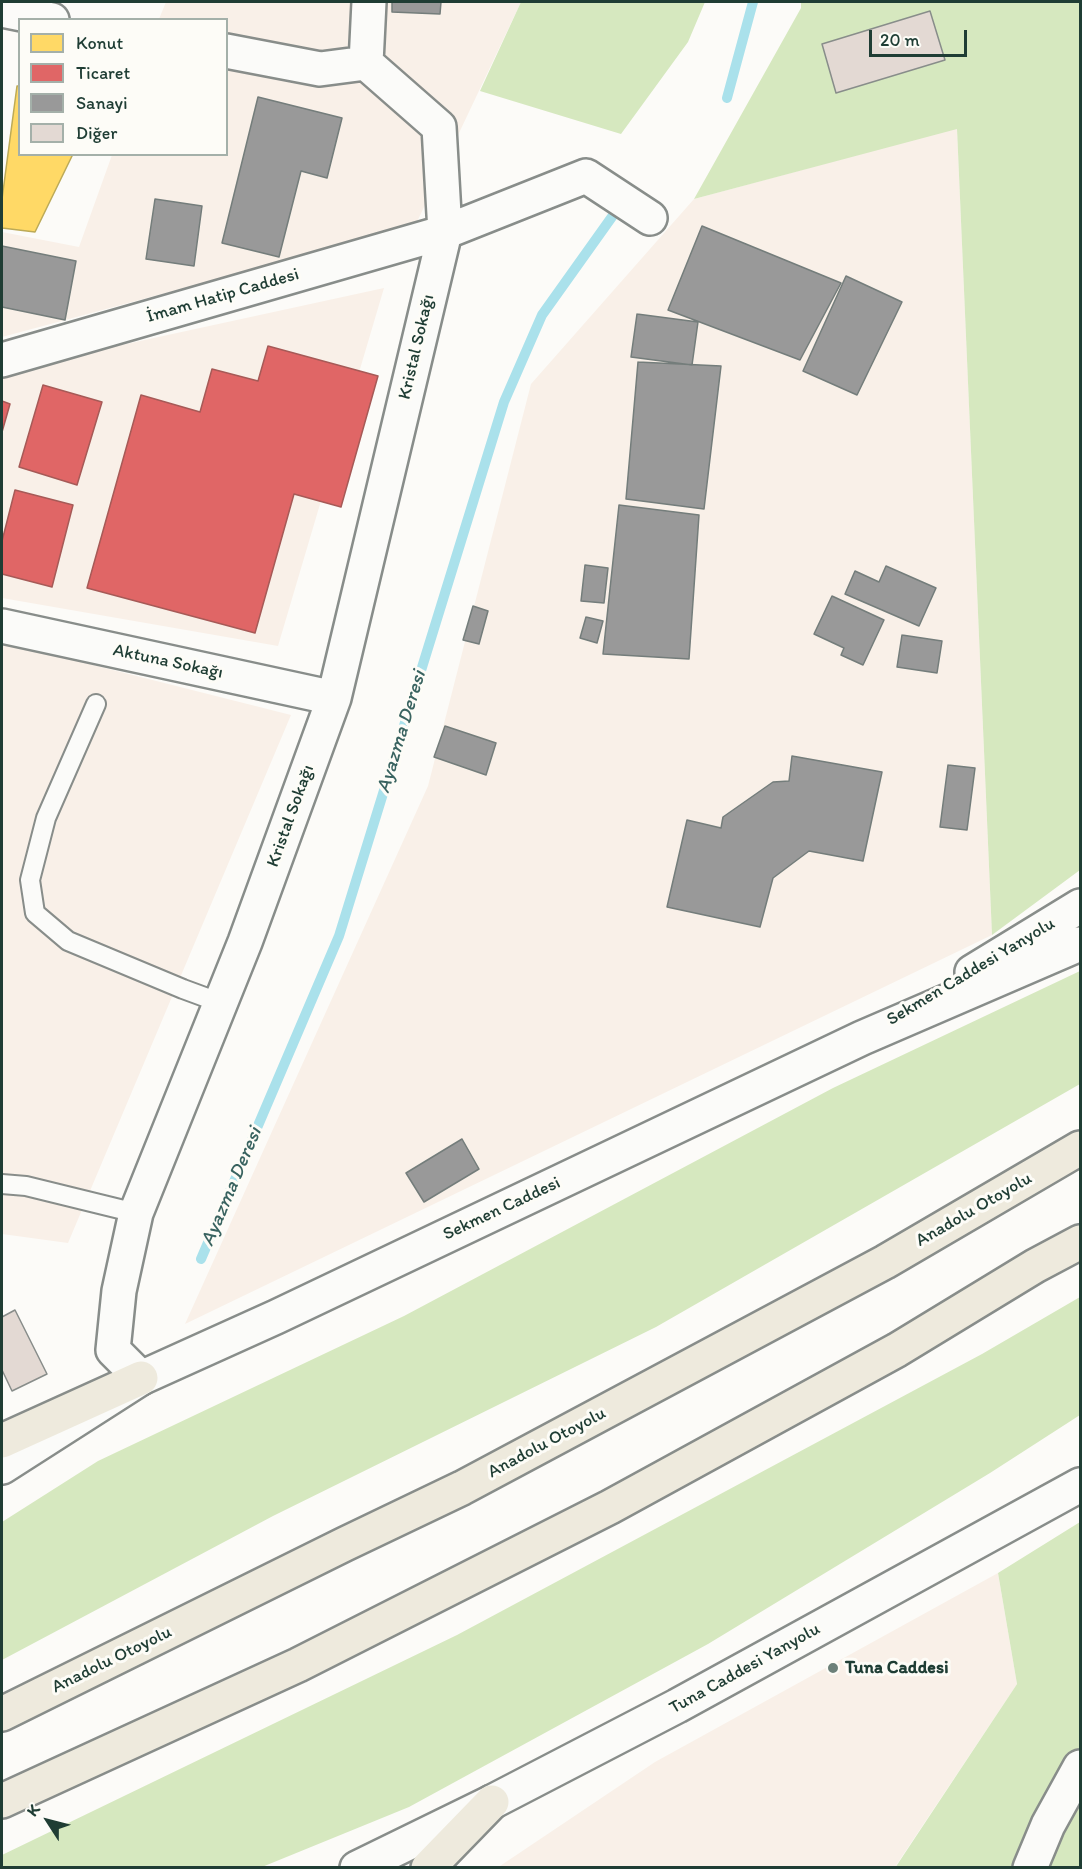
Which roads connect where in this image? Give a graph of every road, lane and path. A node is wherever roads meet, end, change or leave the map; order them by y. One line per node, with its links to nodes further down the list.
1 (369, 2): 5 (street)
2 (2, 10): 3 (street)
3 (42, 18)
4 (228, 51): 5 (street)
5 (366, 63): 7 (street, Kristal Sokağı)
6 (650, 218): 7 (street, İmam Hatip Caddesi)
7 (445, 232): 8 (street, İmam Hatip Caddesi); 10 (street, Kristal Sokağı)
8 (2, 360)
9 (2, 626): 10 (street, Aktuna Sokağı)
10 (334, 698): 14 (street, Kristal Sokağı)
11 (96, 704): 14 (lane)
12 (1080, 906): 15 (street, Sekmen Caddesi Yanyolu)
13 (1080, 944): 15 (street)
14 (221, 1003): 18 (street, Kristal Sokağı)
15 (862, 1038): 20 (street, Sekmen Caddesi)
16 (1080, 1148): 26 (main road, Anadolu Otoyolu)
17 (2, 1184): 18 (lane)
18 (136, 1213): 20 (street, Kristal Sokağı)
19 (1080, 1242): 28 (main road)
20 (141, 1378): 21 (main road); 22 (street, Sekmen Caddesi)
21 (2, 1441)
22 (2, 1467)
23 (1080, 1472): 25 (street)
24 (1080, 1485): 25 (street)
25 (995, 1532): 29 (street, Tuna Caddesi Yanyolu)
26 (2, 1714)
27 (1080, 1767): 32 (street)
28 (2, 1801)
29 (492, 1802): 30 (street, Tuna Caddesi Yanyolu); 31 (main road)
30 (357, 1868)
31 (428, 1868)
32 (1030, 1868)

